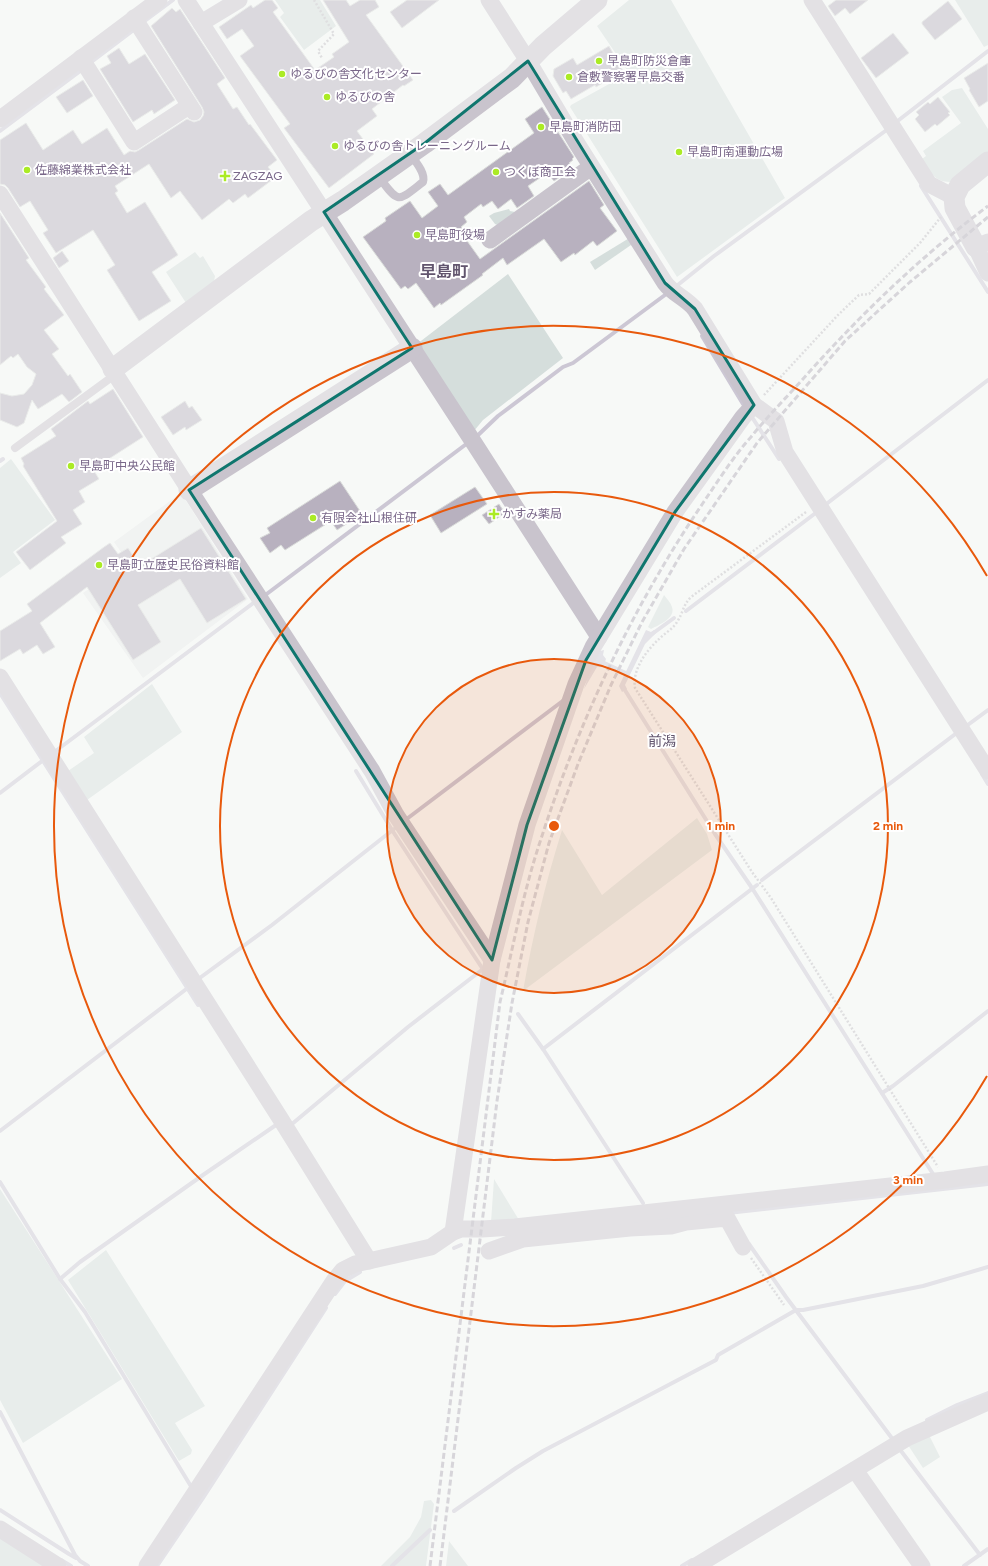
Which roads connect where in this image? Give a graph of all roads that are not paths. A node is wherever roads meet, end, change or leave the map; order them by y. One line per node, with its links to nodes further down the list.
1 (159, 0): 8 (street)
2 (186, 0): 7 (street)
3 (239, 0): 7 (street)
4 (489, 0): 9 (street)
5 (597, 0): 9 (street)
6 (812, 0): 17 (street)
7 (201, 22): 18 (street)
8 (137, 24): 10 (street); 10 (street)
9 (528, 61): 12 (street); 14 (street)
10 (84, 63): 11 (street)
11 (0, 120)
12 (410, 154): 15 (street); 15 (lane)
13 (988, 162): 17 (street)
14 (591, 167): 20 (street); 24 (street)
15 (378, 176): 18 (street)
16 (0, 194): 23 (street)
17 (954, 197): 19 (street)
18 (324, 212): 22 (street); 23 (street)
19 (974, 236): 21 (street)
20 (490, 240)
21 (988, 273)
22 (412, 348): 26 (street); 27 (street)
23 (114, 371): 25 (lane); 26 (street)
24 (749, 410): 27 (street); 29 (street)
25 (15, 448)
26 (189, 490): 30 (street)
27 (596, 642): 30 (street)
28 (0, 677): 37 (street)
29 (988, 771)
30 (492, 960): 33 (street)
31 (988, 1174): 32 (street)
32 (722, 1212): 34 (street); 35 (street)
33 (453, 1232): 34 (street); 37 (street)
34 (522, 1232): 36 (street)
35 (743, 1247)
36 (489, 1251)
37 (368, 1261): 42 (street)
38 (988, 1402): 39 (street)
39 (855, 1470): 43 (street); 44 (street)
40 (0, 1529): 41 (street)
41 (58, 1566)
42 (147, 1566)
43 (696, 1566)
44 (922, 1566)

